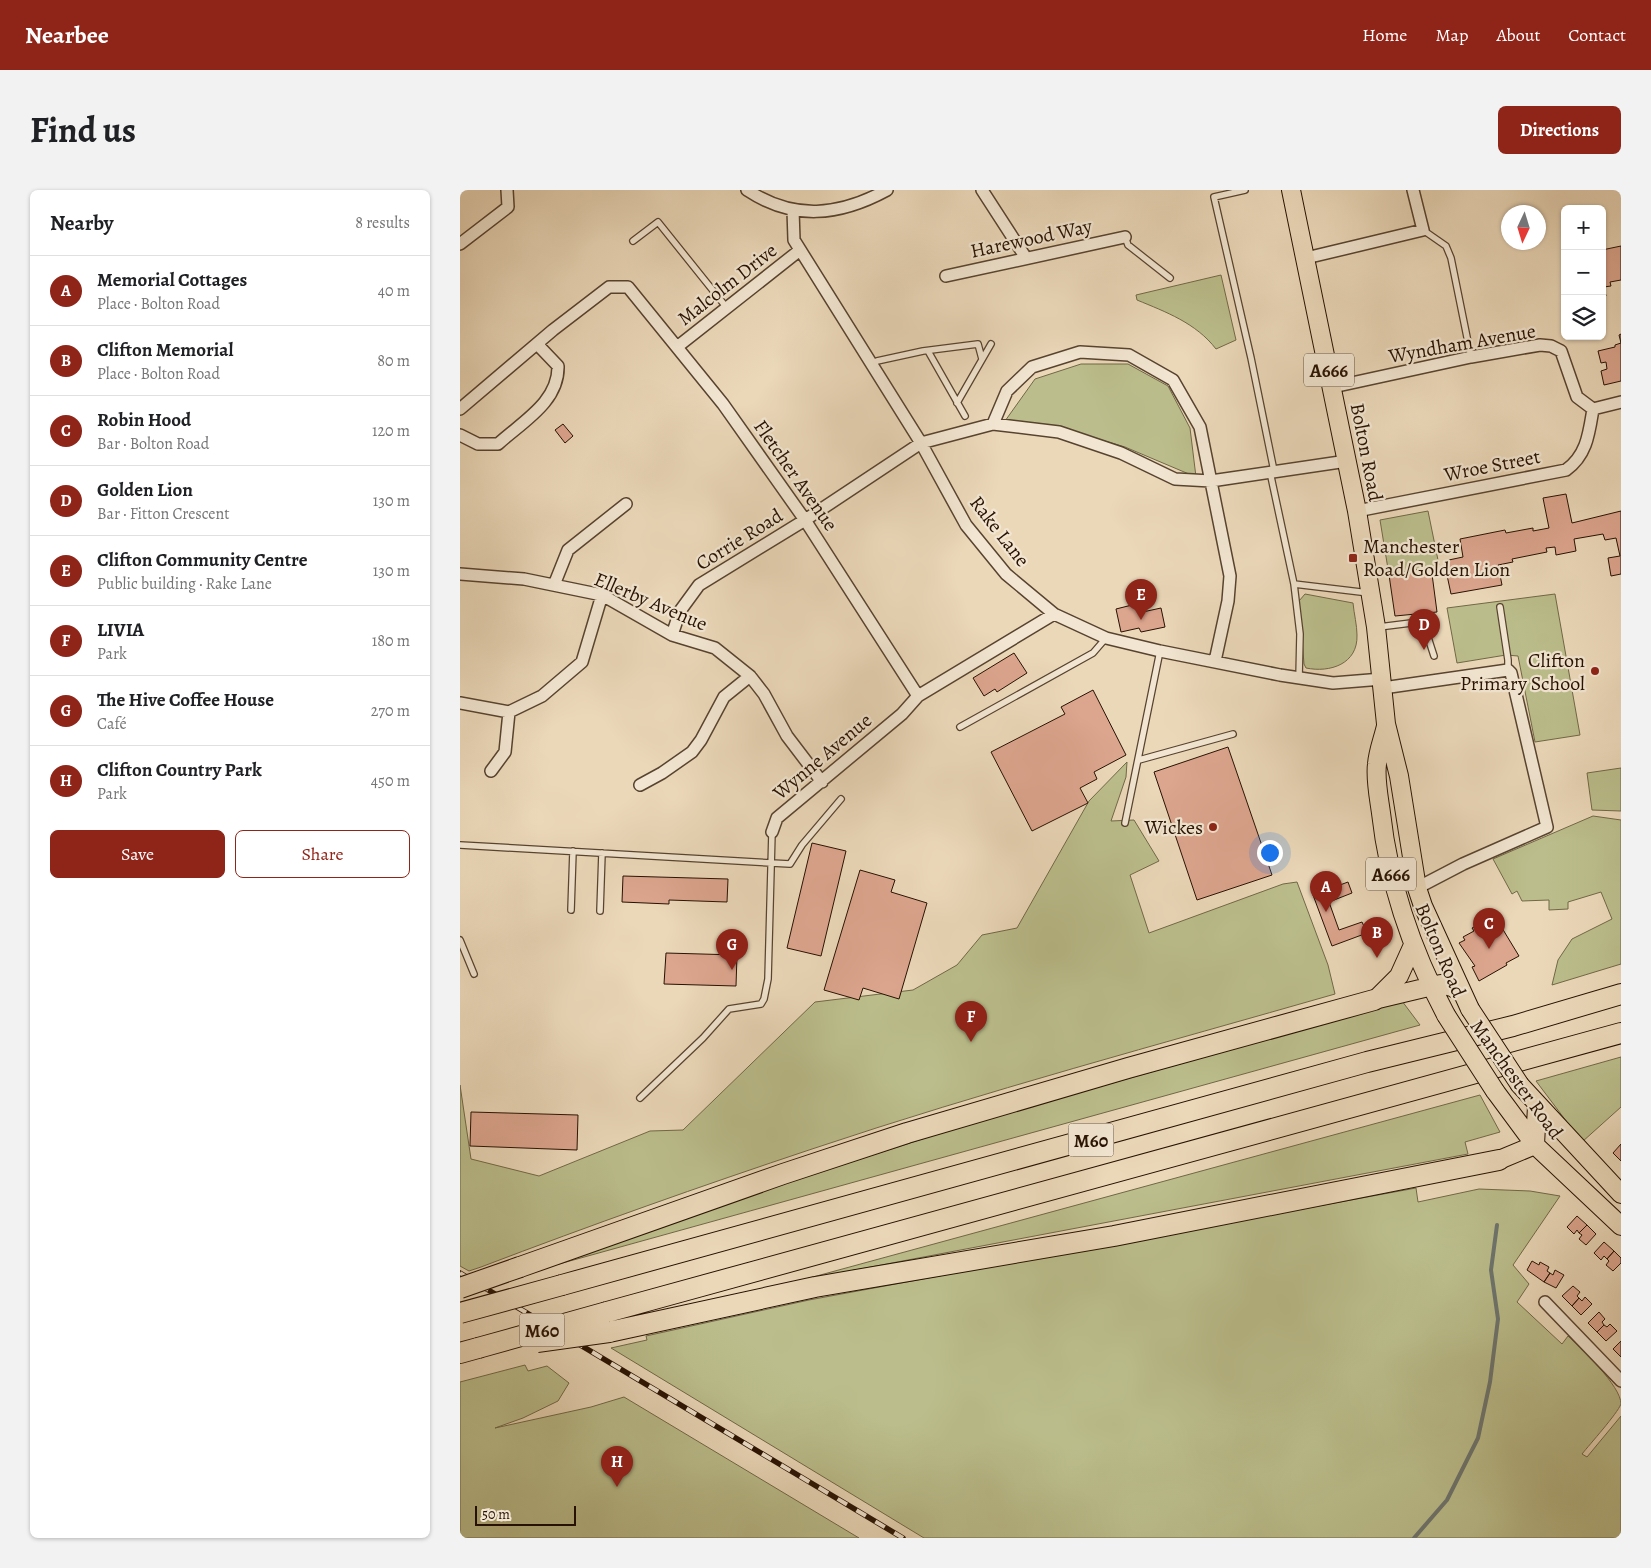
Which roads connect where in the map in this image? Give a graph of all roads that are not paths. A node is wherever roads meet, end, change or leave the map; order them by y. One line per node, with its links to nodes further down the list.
1 (507, 190): 12 (street)
2 (747, 190): 8 (street)
3 (887, 190): 8 (street)
4 (982, 190): 14 (street)
5 (1245, 190): 36 (lane)
6 (1291, 190): 15 (main road, Bolton Road / A666)
7 (1413, 190): 9 (street)
8 (793, 210): 13 (street, Rake Lane)
9 (1423, 230): 15 (street); 23 (lane)
10 (1125, 237): 14 (street, Harewood Way); 17 (lane)
11 (633, 241): 18 (lane)
12 (460, 244)
13 (800, 250): 18 (street, Malcolm Drive); 25 (street, Rake Lane)
14 (1026, 258): 16 (street, Harewood Way)
15 (1306, 258): 26 (main road, Bolton Road / A666)
16 (946, 276)
17 (1170, 278)
18 (727, 308): 21 (street, Malcolm Drive)
19 (537, 344): 21 (street, Fletcher Avenue); 29 (street); 33 (street)
20 (978, 344): 22 (lane); 24 (lane); 24 (lane)
21 (677, 347): 40 (street, Fletcher Avenue)
22 (928, 351): 25 (lane); 28 (lane)
23 (1471, 357): 26 (street, Wyndham Avenue); 30 (street, Wyndham Avenue)
24 (982, 359): 28 (lane)
25 (872, 365): 34 (street, Rake Lane)
26 (1333, 387): 35 (main road, Bolton Road / A666)
27 (1621, 402): 30 (street)
28 (957, 403): 31 (lane)
29 (460, 408)
30 (1593, 409): 39 (street, Wroe Street)
31 (965, 416)
32 (993, 424): 34 (street, Corrie Road); 37 (street); 37 (street)
33 (460, 435)
34 (921, 443): 40 (street, Corrie Road); 47 (street, Rake Lane)
35 (1347, 461): 36 (street); 39 (main road, Bolton Road / A666)
36 (1272, 471): 37 (street); 42 (lane)
37 (1210, 481): 53 (street)
38 (626, 504): 43 (street)
39 (1356, 512): 44 (main road, Bolton Road / A666)
40 (805, 520): 49 (street, Corrie Road); 58 (street, Fletcher Avenue)
41 (460, 574): 43 (street, Ellerby Avenue)
42 (1294, 584): 44 (lane); 56 (lane)
43 (554, 585): 45 (street, Ellerby Avenue)
44 (1371, 594): 48 (main road, Bolton Road / A666)
45 (602, 595): 49 (street, Ellerby Avenue); 60 (street)
46 (1500, 607): 54 (lane)
47 (1054, 614): 50 (street, Rake Lane); 58 (street, Wynne Avenue)
48 (1376, 627): 52 (lane); 57 (main road, Bolton Road / A666)
49 (672, 634): 55 (street, Ellerby Avenue)
50 (1106, 638): 51 (street, Rake Lane); 62 (lane)
51 (1160, 651): 53 (street, Rake Lane); 64 (lane)
52 (1434, 656)
53 (1215, 661): 56 (street, Rake Lane)
54 (1508, 670): 57 (street, Rake Lane); 75 (street)
55 (750, 676): 66 (street, Ellerby Avenue); 67 (street)
56 (1299, 678): 57 (street, Rake Lane)
57 (1382, 683): 61 (main road, Bolton Road / A666)
58 (918, 696): 66 (street, Wynne Avenue)
59 (460, 703): 60 (street)
60 (509, 712): 65 (street)
61 (1386, 724): 75 (main road, Bolton Road / A666); 79 (main road, Bolton Road / A666)
62 (960, 727)
63 (1233, 734): 64 (lane)
64 (1139, 760): 69 (lane)
65 (491, 771)
66 (822, 782): 70 (street, Wynne Avenue)
67 (640, 785)
68 (841, 800): 74 (lane)
69 (1126, 823)
70 (772, 832): 74 (lane, Wynne Avenue)
71 (460, 845): 72 (lane)
72 (573, 852): 73 (lane); 76 (lane)
73 (602, 853): 74 (lane); 77 (lane)
74 (772, 864): 87 (lane, Wynne Avenue)
75 (1417, 888): 84 (main road, Bolton Road / A666)
76 (571, 910)
77 (600, 911)
78 (460, 940): 80 (lane)
79 (1413, 945): 81 (main road, Bolton Road / A666); 83 (main road)
80 (474, 974)
81 (1430, 986): 83 (main road); 84 (main road); 85 (main road, Bolton Road / A666)
82 (1621, 994): 95 (highway, M60, bridge)
83 (1374, 1000): 93 (highway, bridge)
84 (1466, 1001): 88 (main road, Manchester Road / A666, bridge)
85 (1446, 1015): 89 (main road, Manchester Road / A666, bridge)
86 (1621, 1033): 96 (highway, M60, bridge)
87 (640, 1098)
88 (1537, 1106): 89 (main road); 91 (main road, Manchester Road / A666)
89 (1535, 1145): 90 (main road); 92 (main road, Manchester Road / A666)
90 (1499, 1160): 96 (highway, M60, bridge)
91 (1621, 1194)
92 (1621, 1226)
93 (460, 1288)
94 (1545, 1302): 97 (street)
95 (460, 1313)
96 (469, 1350)
97 (1621, 1381)

